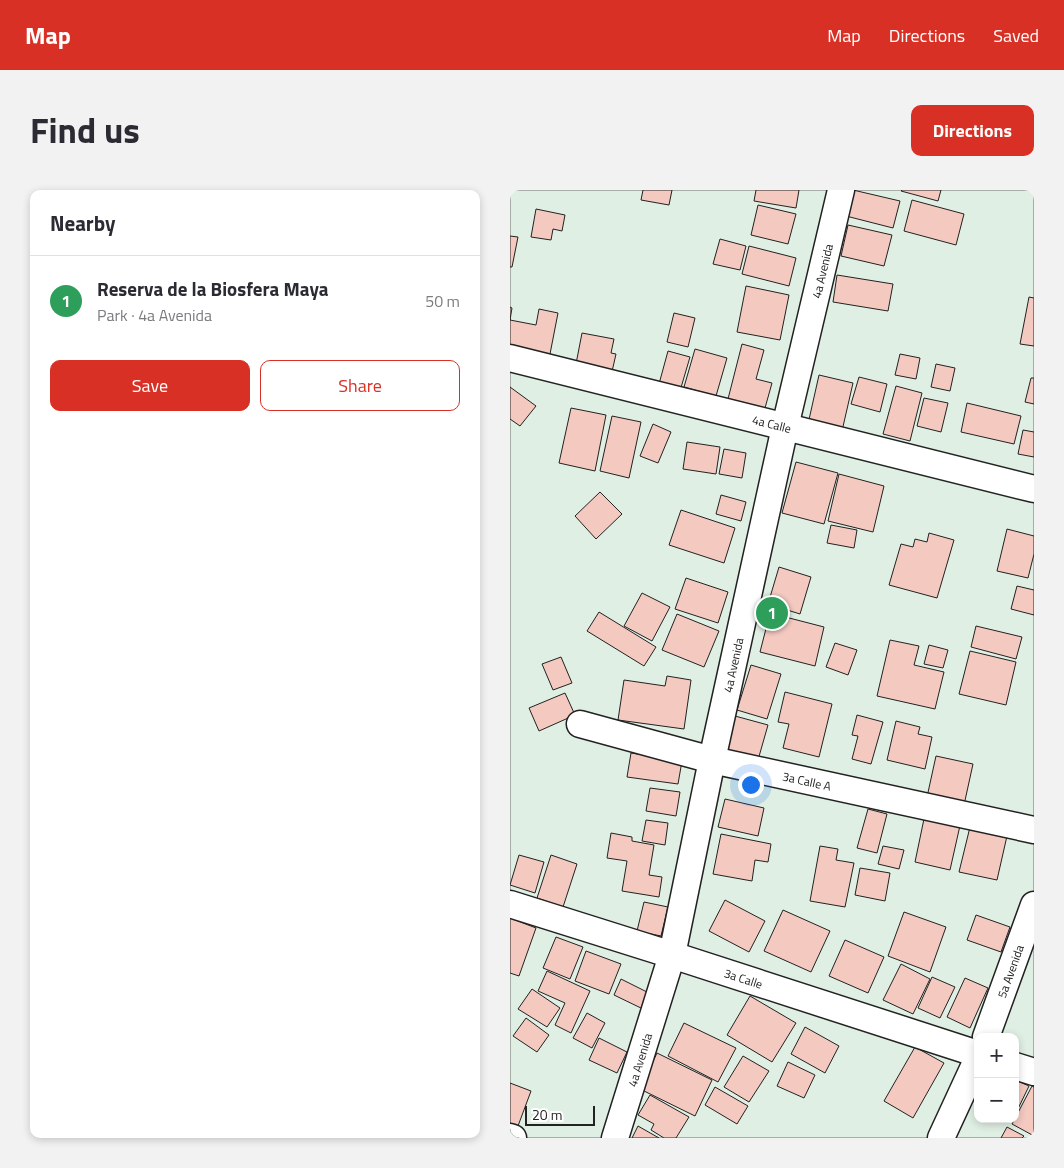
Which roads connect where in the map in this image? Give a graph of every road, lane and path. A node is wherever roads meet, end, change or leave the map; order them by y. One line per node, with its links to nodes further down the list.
1 (842, 190): 3 (street, 4a Avenida)
2 (510, 358): 3 (street, 4a Calle)
3 (785, 427): 4 (street, 4a Calle); 6 (street, 4a Avenida)
4 (1034, 489)
5 (580, 724): 6 (street, 3a Calle A)
6 (712, 760): 7 (street, 3a Calle A); 10 (street, 4a Avenida)
7 (1034, 830)
8 (510, 904): 10 (street, 3a Calle)
9 (1034, 905): 11 (street, 5a Avenida)
10 (672, 954): 12 (street, 3a Calle); 16 (street, 4a Avenida)
11 (987, 1033)
12 (974, 1053)
13 (974, 1066): 17 (street)
14 (1019, 1067): 15 (street)
15 (1034, 1072)
16 (615, 1138)
17 (940, 1138)

